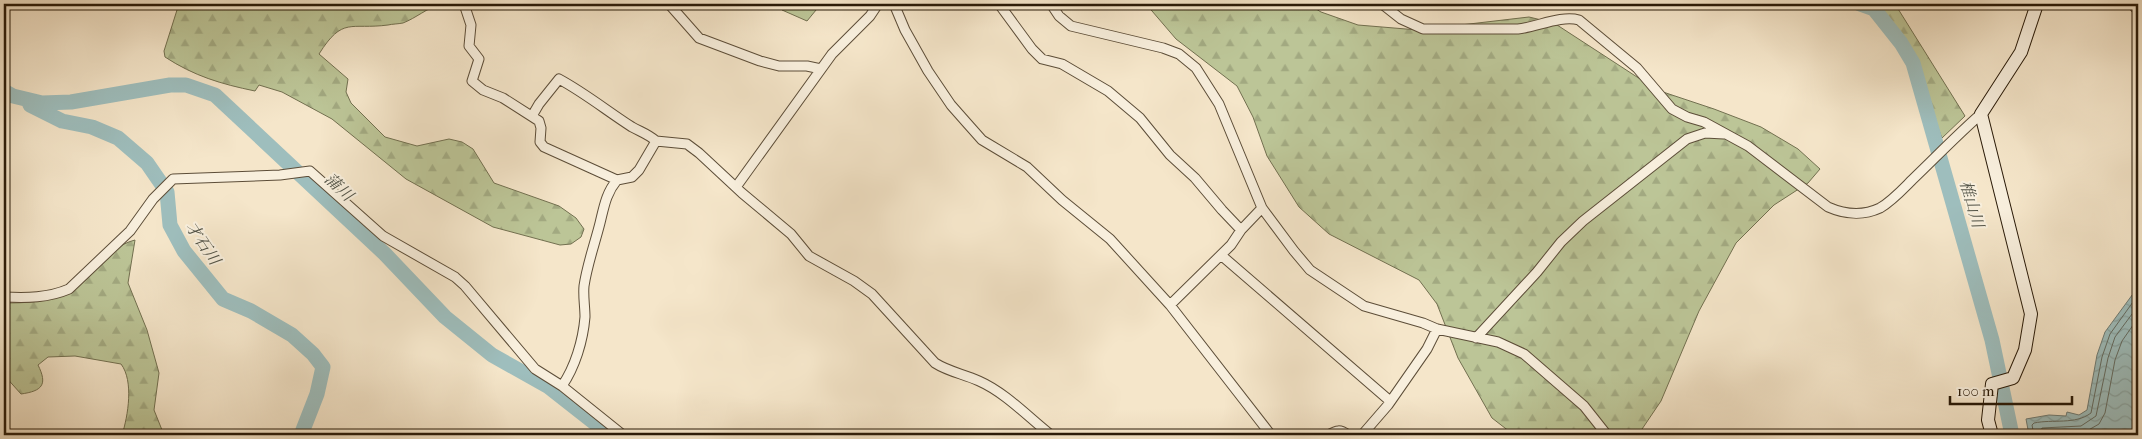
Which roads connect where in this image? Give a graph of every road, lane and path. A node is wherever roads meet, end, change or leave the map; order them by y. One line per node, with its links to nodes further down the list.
1 (464, 4): 13 (street)
2 (669, 4): 11 (street)
3 (878, 4): 11 (street)
4 (894, 4): 22 (street)
5 (999, 4): 19 (street)
6 (1051, 4): 18 (street)
7 (1382, 4): 14 (street)
8 (2037, 4): 12 (street)
9 (2132, 4): 10 (street)
10 (2138, 11)
11 (821, 69): 17 (street)
12 (1981, 114): 14 (street); 34 (street)
13 (532, 116): 15 (street); 16 (street)
14 (1726, 134): 24 (street)
15 (656, 141): 16 (street); 17 (street)
16 (617, 180): 25 (street)
17 (736, 187): 28 (street)
18 (1262, 208): 19 (street); 23 (street)
19 (1241, 230): 20 (street)
20 (1221, 255): 22 (street); 26 (street)
21 (4, 296): 25 (street)
22 (1170, 305): 29 (street)
23 (1437, 329): 24 (street); 26 (street)
24 (1476, 338): 33 (street)
25 (562, 386): 27 (street)
26 (1390, 401): 32 (street)
27 (624, 435)
28 (1051, 435)
29 (1271, 435)
30 (1328, 435): 31 (street)
31 (1348, 435)
32 (1362, 435)
33 (1608, 435)
34 (1992, 435)

